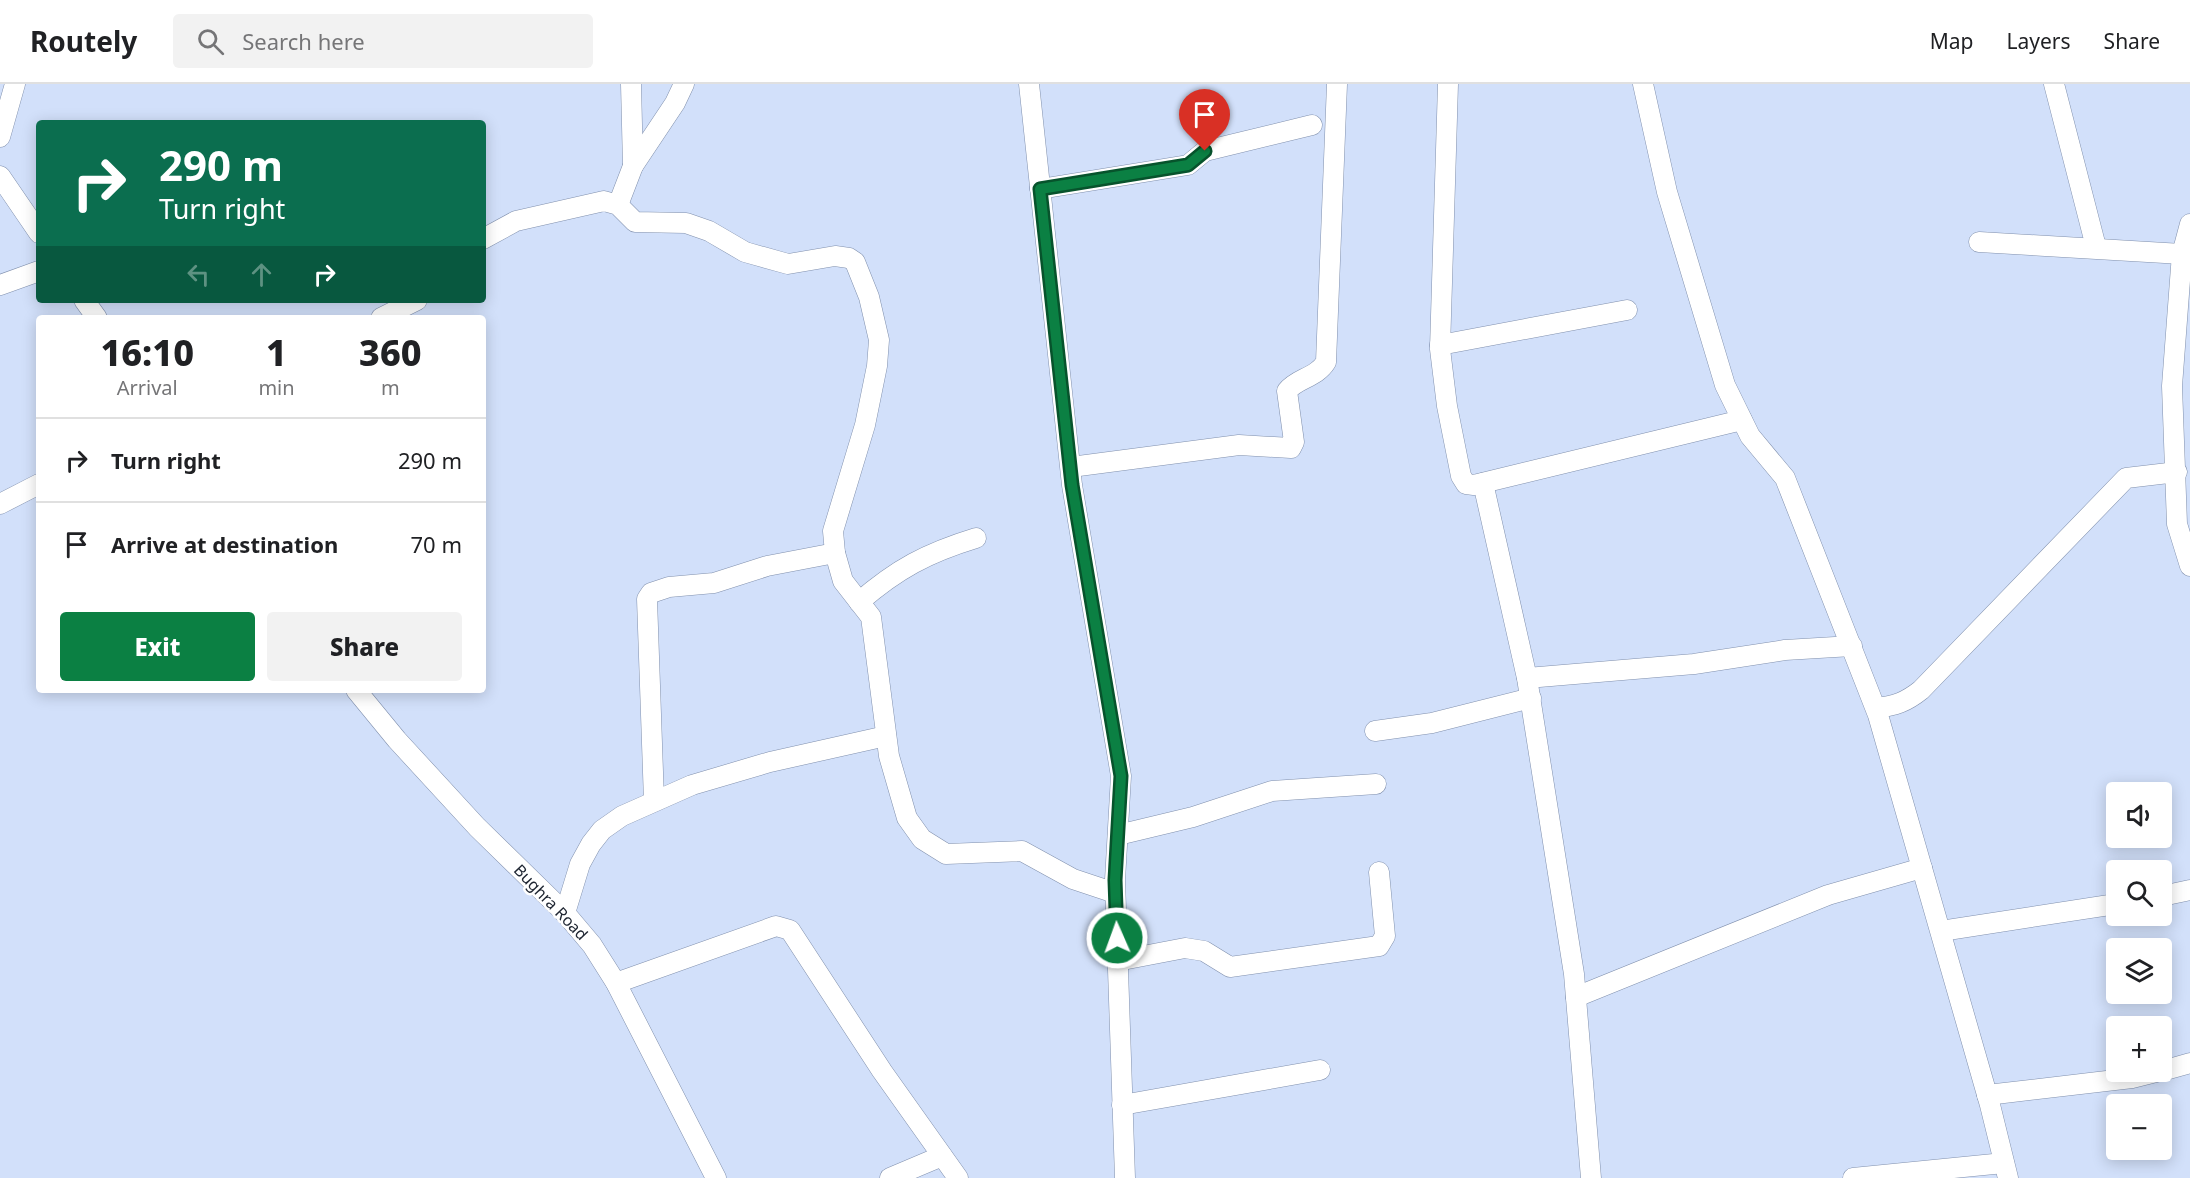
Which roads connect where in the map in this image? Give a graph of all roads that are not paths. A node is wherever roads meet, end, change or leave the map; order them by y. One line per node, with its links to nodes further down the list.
1 (15, 84): 10 (street)
2 (631, 84): 11 (street)
3 (684, 84): 11 (street)
4 (1029, 84): 13 (street)
5 (1337, 84): 28 (street)
6 (1448, 84): 26 (street)
7 (1643, 84): 27 (street)
8 (2054, 84): 19 (street)
9 (1312, 125): 13 (street)
10 (0, 137)
11 (633, 166): 14 (street)
12 (0, 176): 16 (street)
13 (1040, 189): 28 (street)
14 (618, 205): 17 (street); 34 (street)
15 (2190, 224): 20 (street)
16 (36, 229)
17 (486, 237)
18 (1979, 242): 19 (street)
19 (2096, 247): 20 (street)
20 (2182, 254): 29 (street)
21 (36, 272): 22 (street)
22 (0, 285)
23 (411, 303): 25 (street)
24 (1627, 310): 26 (street)
25 (387, 315)
26 (1440, 345): 30 (street)
27 (1742, 420): 30 (street); 37 (street)
28 (1071, 467): 46 (street)
29 (2177, 472): 35 (street); 41 (street)
30 (1484, 483): 38 (street)
31 (36, 486): 32 (street)
32 (0, 504)
33 (976, 538): 36 (street)
34 (835, 553): 36 (street); 45 (street)
35 (2190, 566)
36 (859, 602): 43 (street)
37 (1852, 646): 38 (street); 41 (street)
38 (1527, 678): 40 (street)
39 (358, 693): 53 (street, Bughra Road)
40 (1531, 698): 42 (street); 57 (street)
41 (1876, 708): 47 (street)
42 (1375, 731)
43 (886, 736): 45 (street); 50 (street)
44 (1376, 784): 46 (street)
45 (654, 801): 53 (street)
46 (1118, 835): 50 (street)
47 (1922, 868): 54 (street); 57 (street)
48 (1379, 872): 55 (street)
49 (2190, 890): 51 (street)
50 (1115, 893): 55 (street)
51 (2172, 894)
52 (2106, 906): 54 (street)
53 (566, 913): 56 (street, Bughra Road)
54 (1941, 931): 62 (street)
55 (1117, 961): 63 (street)
56 (616, 983): 64 (street); 66 (street, Bughra Road)
57 (1576, 997): 70 (street)
58 (2190, 1063): 59 (street)
59 (2172, 1068)
60 (1320, 1070): 63 (street)
61 (2106, 1081): 62 (street)
62 (1987, 1095): 65 (street)
63 (1122, 1105): 69 (street)
64 (942, 1156): 67 (street); 68 (street)
65 (2006, 1170): 71 (street)
66 (716, 1178)
67 (890, 1178)
68 (958, 1178)
69 (1125, 1178)
70 (1591, 1178)
71 (1853, 1178)

